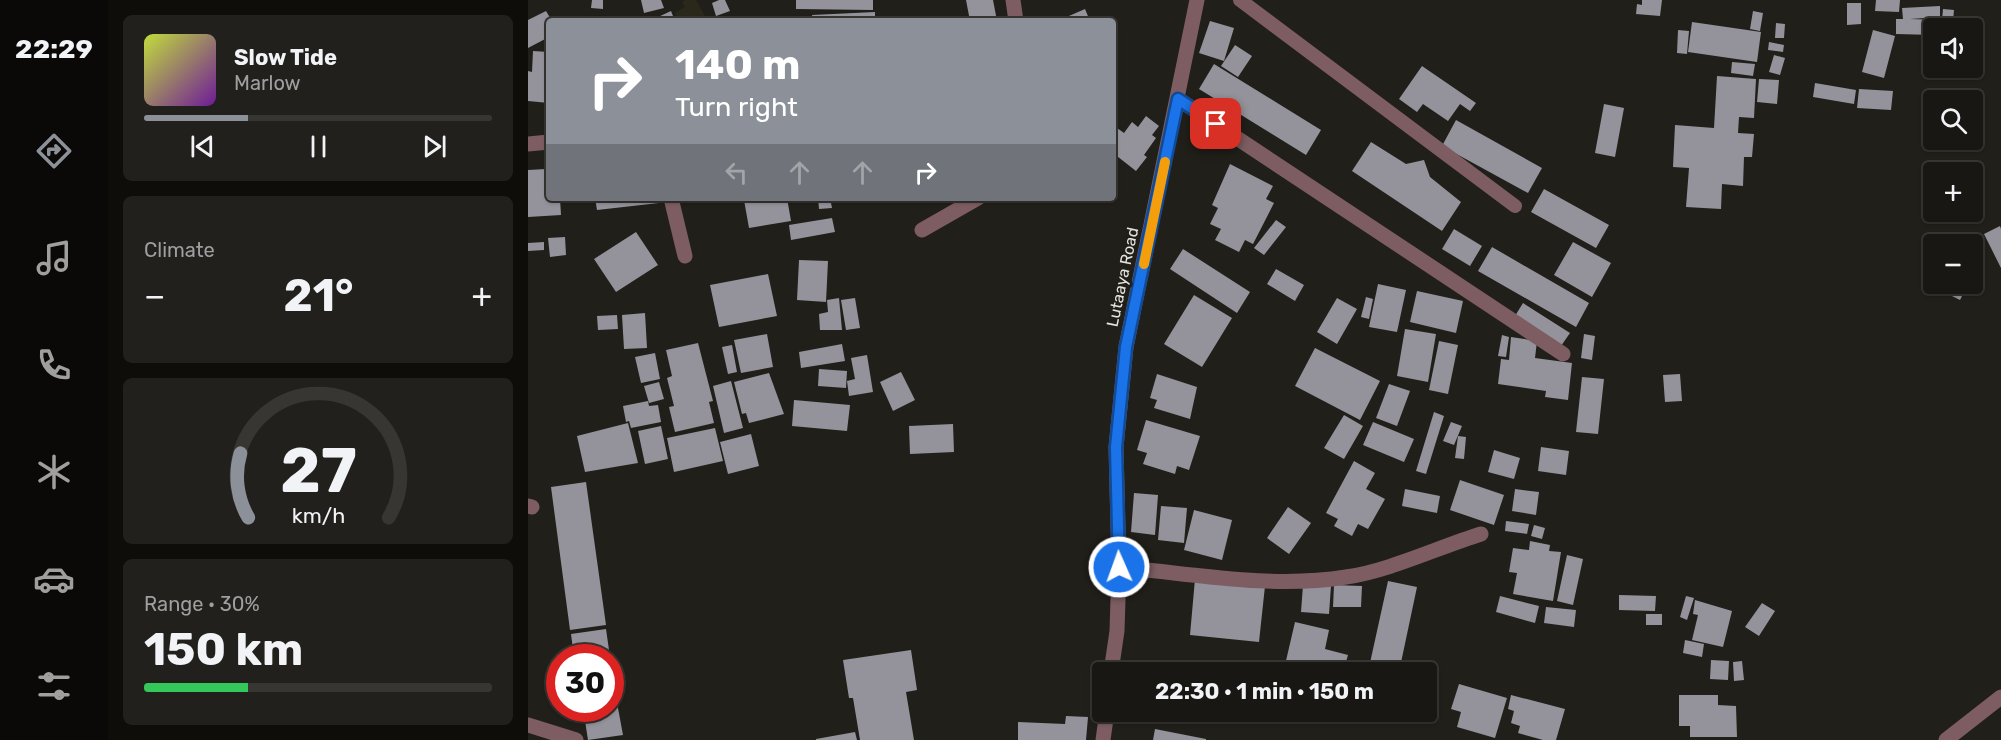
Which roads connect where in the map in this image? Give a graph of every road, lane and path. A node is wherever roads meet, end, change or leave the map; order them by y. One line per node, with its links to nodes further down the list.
1 (1013, 0): 4 (street)
2 (1197, 0): 5 (street, Lutaaya Road)
3 (1240, 0): 10 (lane)
4 (1016, 18)
5 (1178, 99): 13 (street); 15 (street, Lutaaya Road)
6 (546, 142): 7 (street)
7 (528, 144)
8 (672, 201): 12 (street)
9 (973, 201): 11 (street)
10 (1515, 206)
11 (922, 230)
12 (685, 256)
13 (1563, 354)
14 (1481, 534): 15 (street)
15 (1119, 567): 16 (street, Lutaaya Road)
16 (1112, 662)
17 (2001, 697): 22 (street)
18 (1106, 722): 21 (street)
19 (528, 725): 20 (street)
20 (576, 740)
21 (1104, 740)
22 (1946, 740)

